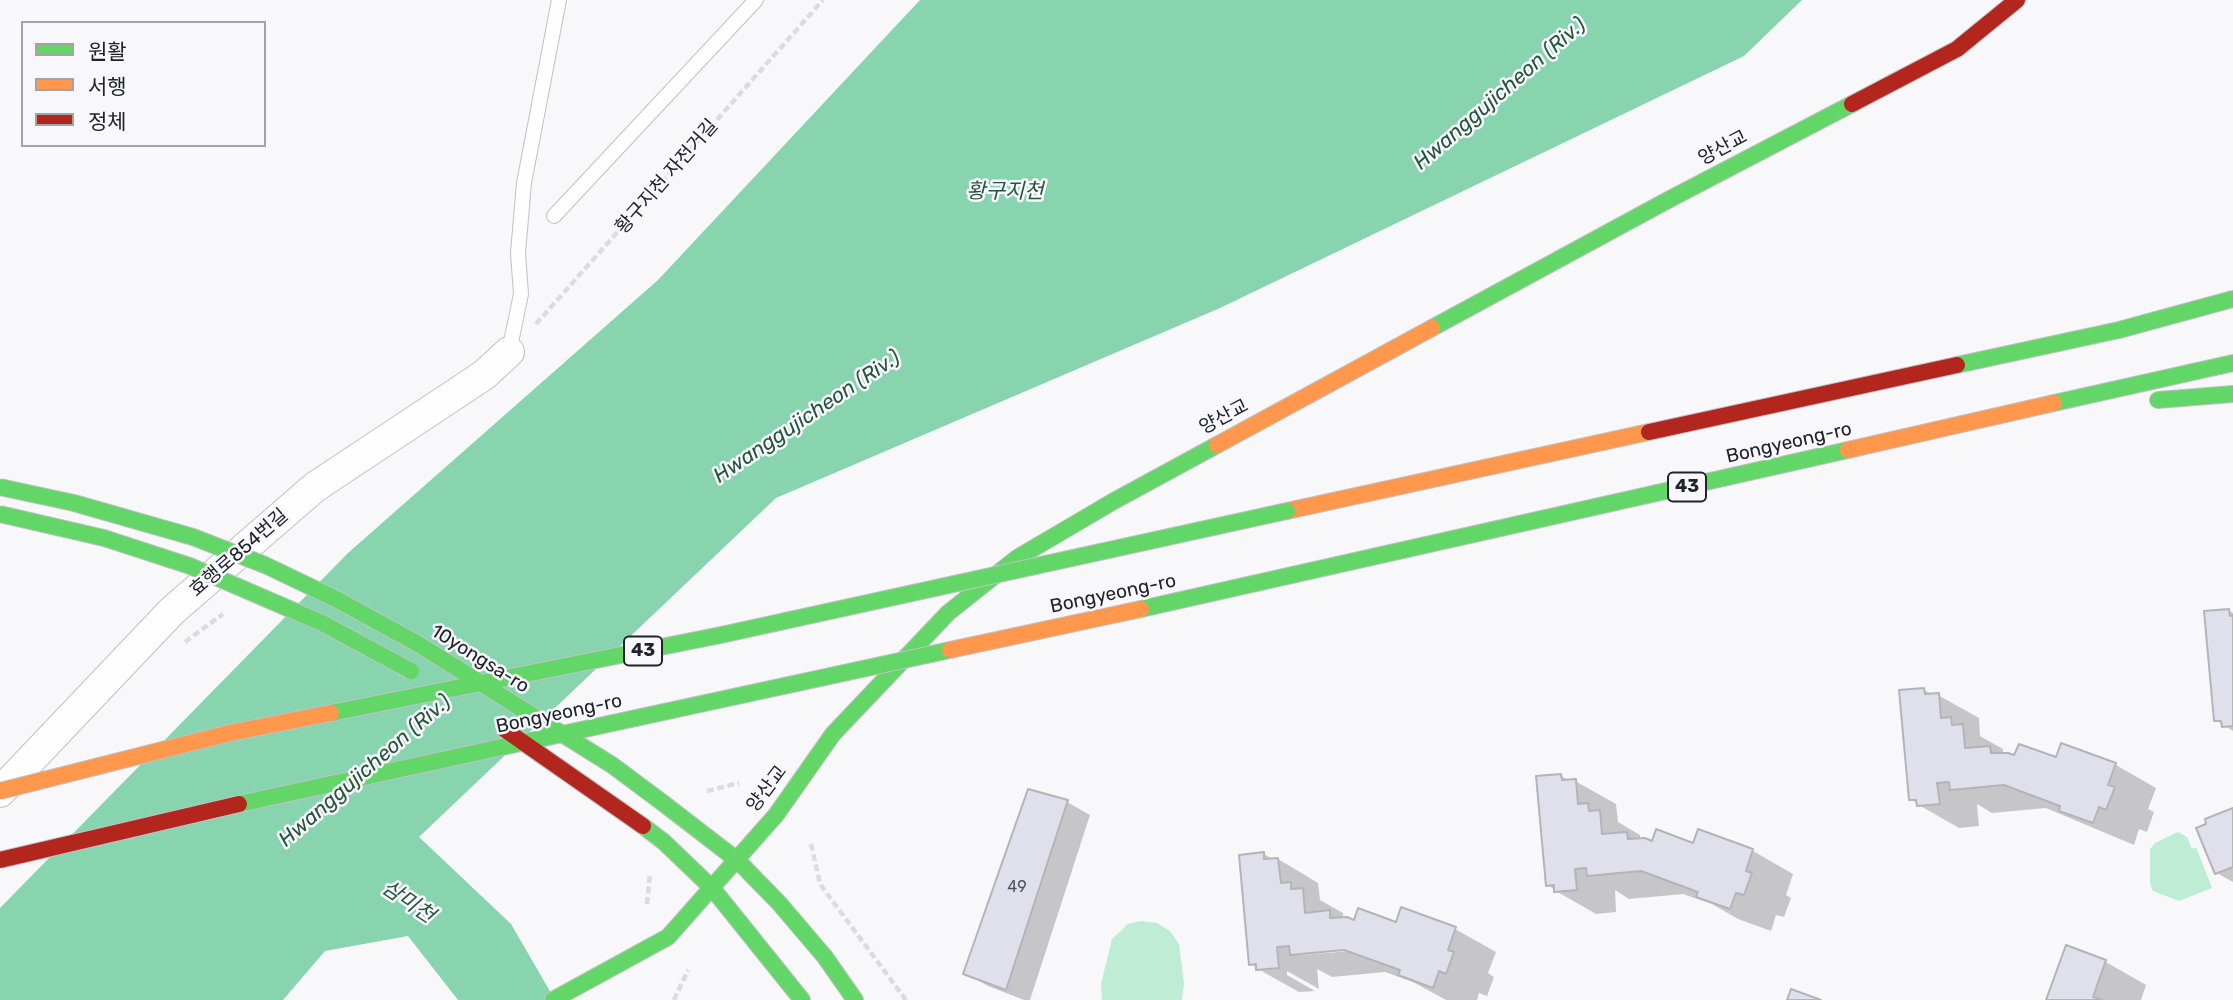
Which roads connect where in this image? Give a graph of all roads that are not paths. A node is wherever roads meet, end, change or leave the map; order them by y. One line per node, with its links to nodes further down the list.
1 (559, 0): 6 (lane)
2 (756, 0): 4 (lane)
3 (2017, 0): 16 (main road, 양산교)
4 (554, 216)
5 (2233, 299): 14 (main road, Bongyeong-ro / 43, bridge)
6 (509, 352): 14 (street, 효행로854번길)
7 (2233, 363): 9 (main road, Bongyeong-ro / 43)
8 (2233, 394): 9 (main road)
9 (2034, 409): 15 (main road, Bongyeong-ro / 43, bridge)
10 (0, 487): 16 (main road, 10yongsa-ro, bridge)
11 (0, 514): 12 (main road, bridge)
12 (467, 706)
13 (489, 720): 17 (main road, bridge)
14 (0, 792)
15 (0, 860)
16 (737, 860): 17 (main road, 양산교); 18 (main road, 10yongsa-ro)
17 (712, 888): 19 (main road); 20 (main road, 양산교)
18 (835, 971): 19 (main road); 21 (main road, 10yongsa-ro)
19 (804, 988)
20 (553, 1000)
21 (855, 1000)

